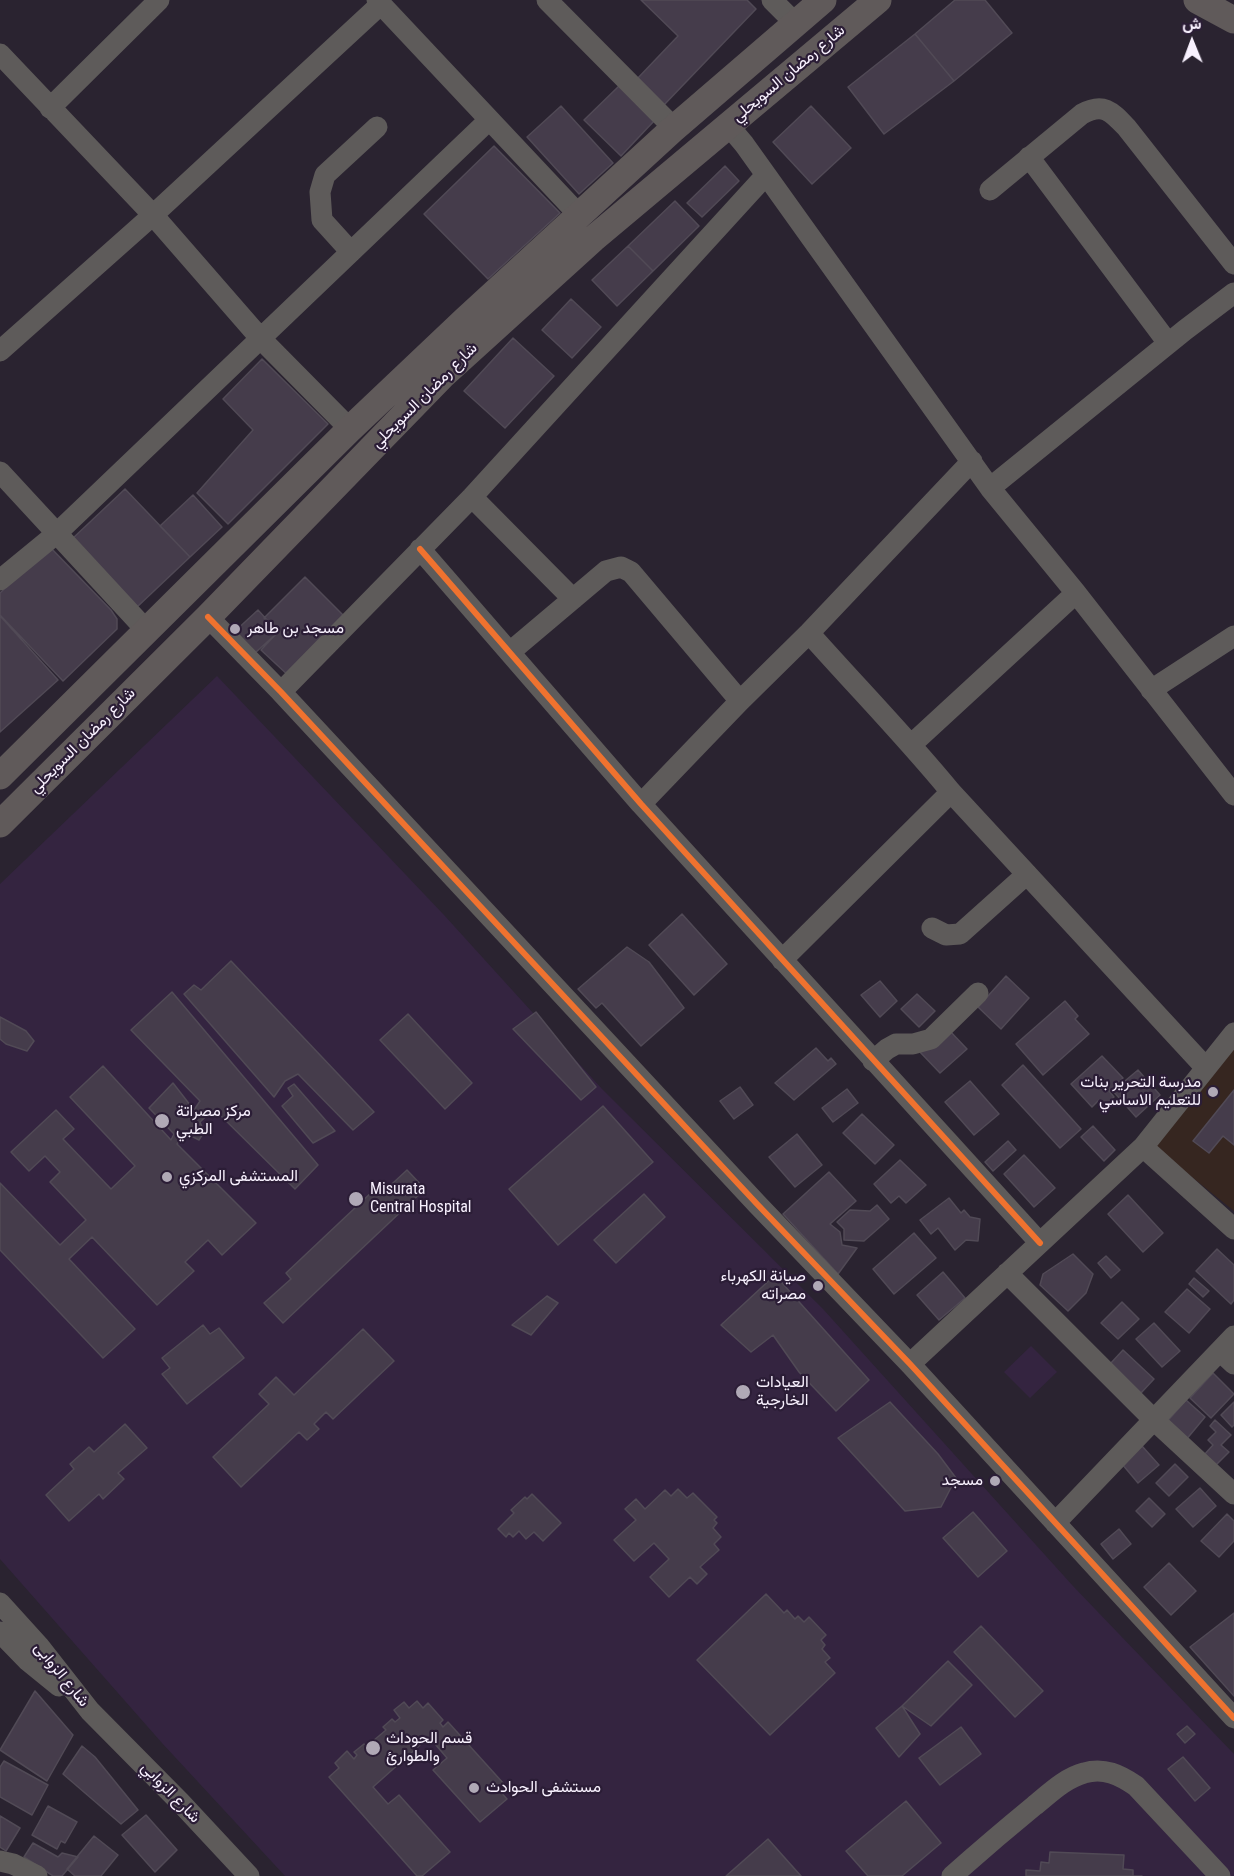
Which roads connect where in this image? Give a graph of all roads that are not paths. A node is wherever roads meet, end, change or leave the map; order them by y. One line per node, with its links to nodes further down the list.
1 (159, 0): 11 (street)
2 (547, 0): 15 (street)
3 (772, 0): 9 (street)
4 (823, 0): 9 (main road, شارع رمضان السويحلي)
5 (878, 0): 13 (main road, شارع رمضان السويحلي)
6 (1197, 0): 8 (main road)
7 (379, 2): 12 (street); 19 (street)
8 (1234, 20)
9 (795, 23): 15 (main road, شارع رمضان السويحلي)
10 (0, 54): 11 (street)
11 (50, 108): 19 (street)
12 (489, 120): 20 (street); 21 (street)
13 (728, 125): 17 (street); 37 (main road, شارع رمضان السويحلي)
14 (377, 127): 21 (street)
15 (672, 130): 20 (main road, شارع رمضان السويحلي)
16 (1029, 158): 18 (street); 22 (street); 25 (street)
17 (766, 175): 28 (street); 31 (street)
18 (990, 190)
19 (153, 215): 24 (street); 26 (street)
20 (580, 216): 27 (main road, شارع رمضان السويحلي)
21 (351, 252): 24 (street)
22 (1234, 264)
23 (1234, 293): 25 (street)
24 (261, 339): 27 (street); 32 (street)
25 (1168, 344): 30 (street)
26 (0, 351)
27 (350, 429): 38 (main road, شارع رمضان السويحلي)
28 (972, 461): 30 (street); 39 (street)
29 (0, 472): 32 (street)
30 (990, 488): 35 (street)
31 (472, 497): 33 (street); 36 (street)
32 (56, 534): 34 (street); 38 (street)
33 (420, 549): 41 (street); 43 (street)
34 (0, 580)
35 (1076, 593): 42 (street); 45 (street)
36 (573, 599): 41 (street); 44 (street)
37 (208, 617): 43 (street); 50 (main road, شارع رمضان السويحلي)
38 (147, 631): 46 (main road, شارع رمضان السويحلي)
39 (809, 633): 44 (street); 45 (street)
40 (1234, 636): 42 (street)
41 (510, 652): 49 (street)
42 (1151, 690): 48 (street)
43 (281, 692): 63 (street)
44 (740, 701): 49 (street)
45 (912, 744): 47 (street)
46 (2, 768)
47 (951, 792): 51 (street); 53 (street)
48 (1234, 795)
49 (640, 804): 53 (street)
50 (0, 824)
51 (1027, 874): 52 (street); 57 (street)
52 (932, 928)
53 (782, 960): 56 (street)
54 (978, 993): 56 (street)
55 (1234, 1033): 57 (street)
56 (873, 1061): 60 (street)
57 (1206, 1068): 58 (street)
58 (1143, 1147): 59 (street); 60 (street)
59 (1234, 1229)
60 (1040, 1243): 61 (street)
61 (1007, 1274): 63 (street); 64 (street)
62 (1229, 1350): 64 (street)
63 (910, 1364): 66 (street)
64 (1154, 1420): 65 (street); 66 (street)
65 (1234, 1494)
66 (1055, 1523): 70 (street)
67 (0, 1603): 69 (street, شارع الزوابى)
68 (0, 1632): 69 (street, شارع الزوابى)
69 (90, 1711): 73 (street, شارع الزوابي)
70 (1234, 1719)
71 (0, 1861): 72 (street)
72 (37, 1876)
73 (249, 1876)
74 (952, 1876): 75 (street)
75 (1220, 1876)

